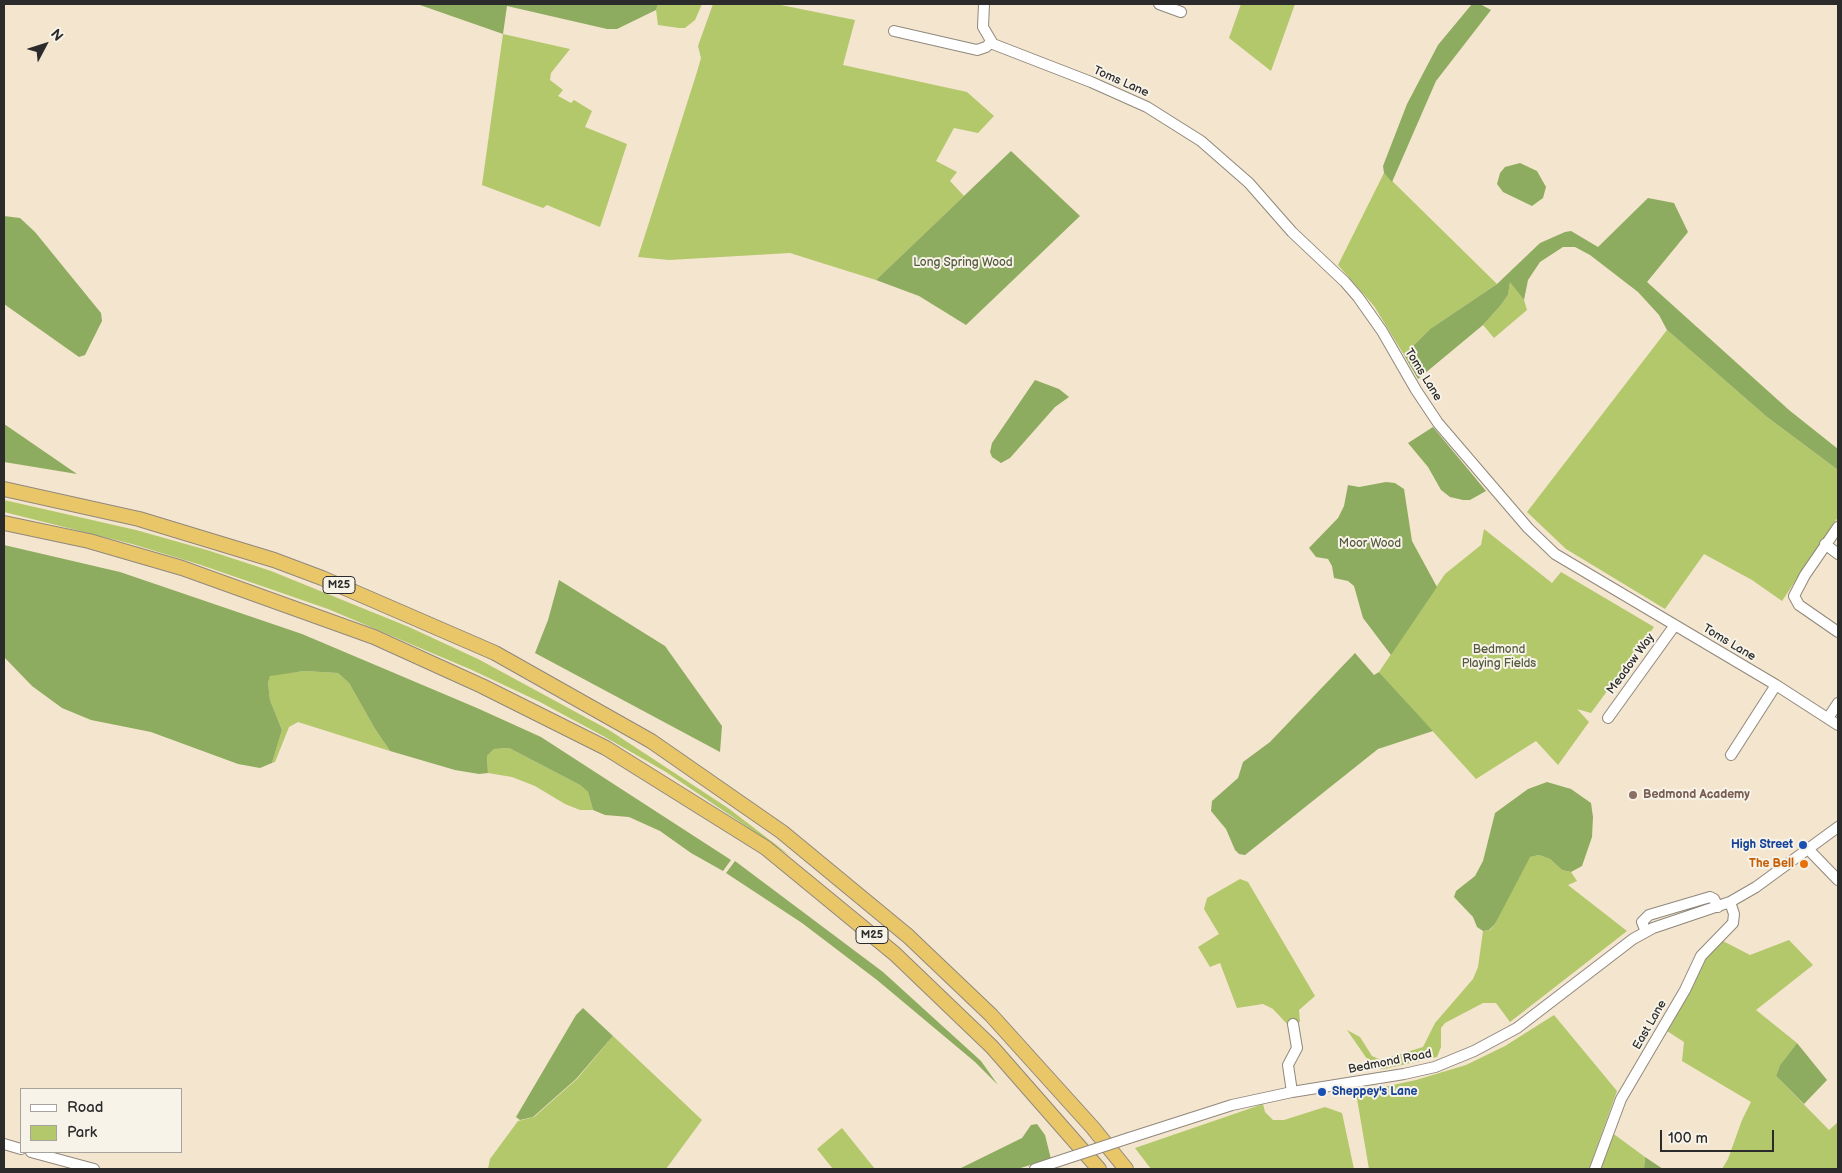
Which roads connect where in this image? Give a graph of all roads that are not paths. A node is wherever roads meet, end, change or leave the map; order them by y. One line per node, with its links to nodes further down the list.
1 (984, 4): 5 (street)
2 (1159, 4): 3 (street)
3 (1181, 12)
4 (894, 31): 5 (street)
5 (991, 42): 11 (street, Toms Lane)
6 (4, 489): 31 (highway, M25)
7 (4, 523): 30 (highway, M25)
8 (1838, 527): 9 (street)
9 (1825, 544): 10 (street); 12 (street)
10 (1838, 554)
11 (1675, 625): 13 (street, Toms Lane); 15 (street, Meadow Way)
12 (1838, 632)
13 (1776, 685): 16 (street, Toms Lane); 18 (street)
14 (1838, 703): 16 (street)
15 (1608, 718)
16 (1828, 718): 17 (street, Toms Lane)
17 (1838, 725)
18 (1731, 755)
19 (1838, 827): 20 (street)
20 (1809, 850): 21 (street); 22 (street)
21 (1838, 880)
22 (1730, 902): 24 (street, Bedmond Road); 32 (street, East Lane)
23 (1293, 1024): 24 (street)
24 (1292, 1092): 29 (street, Bedmond Road, bridge)
25 (4, 1144): 26 (street)
26 (20, 1149)
27 (35, 1153): 28 (street)
28 (94, 1169)
29 (1035, 1169)
30 (1099, 1169)
31 (1126, 1169)
32 (1595, 1169)

